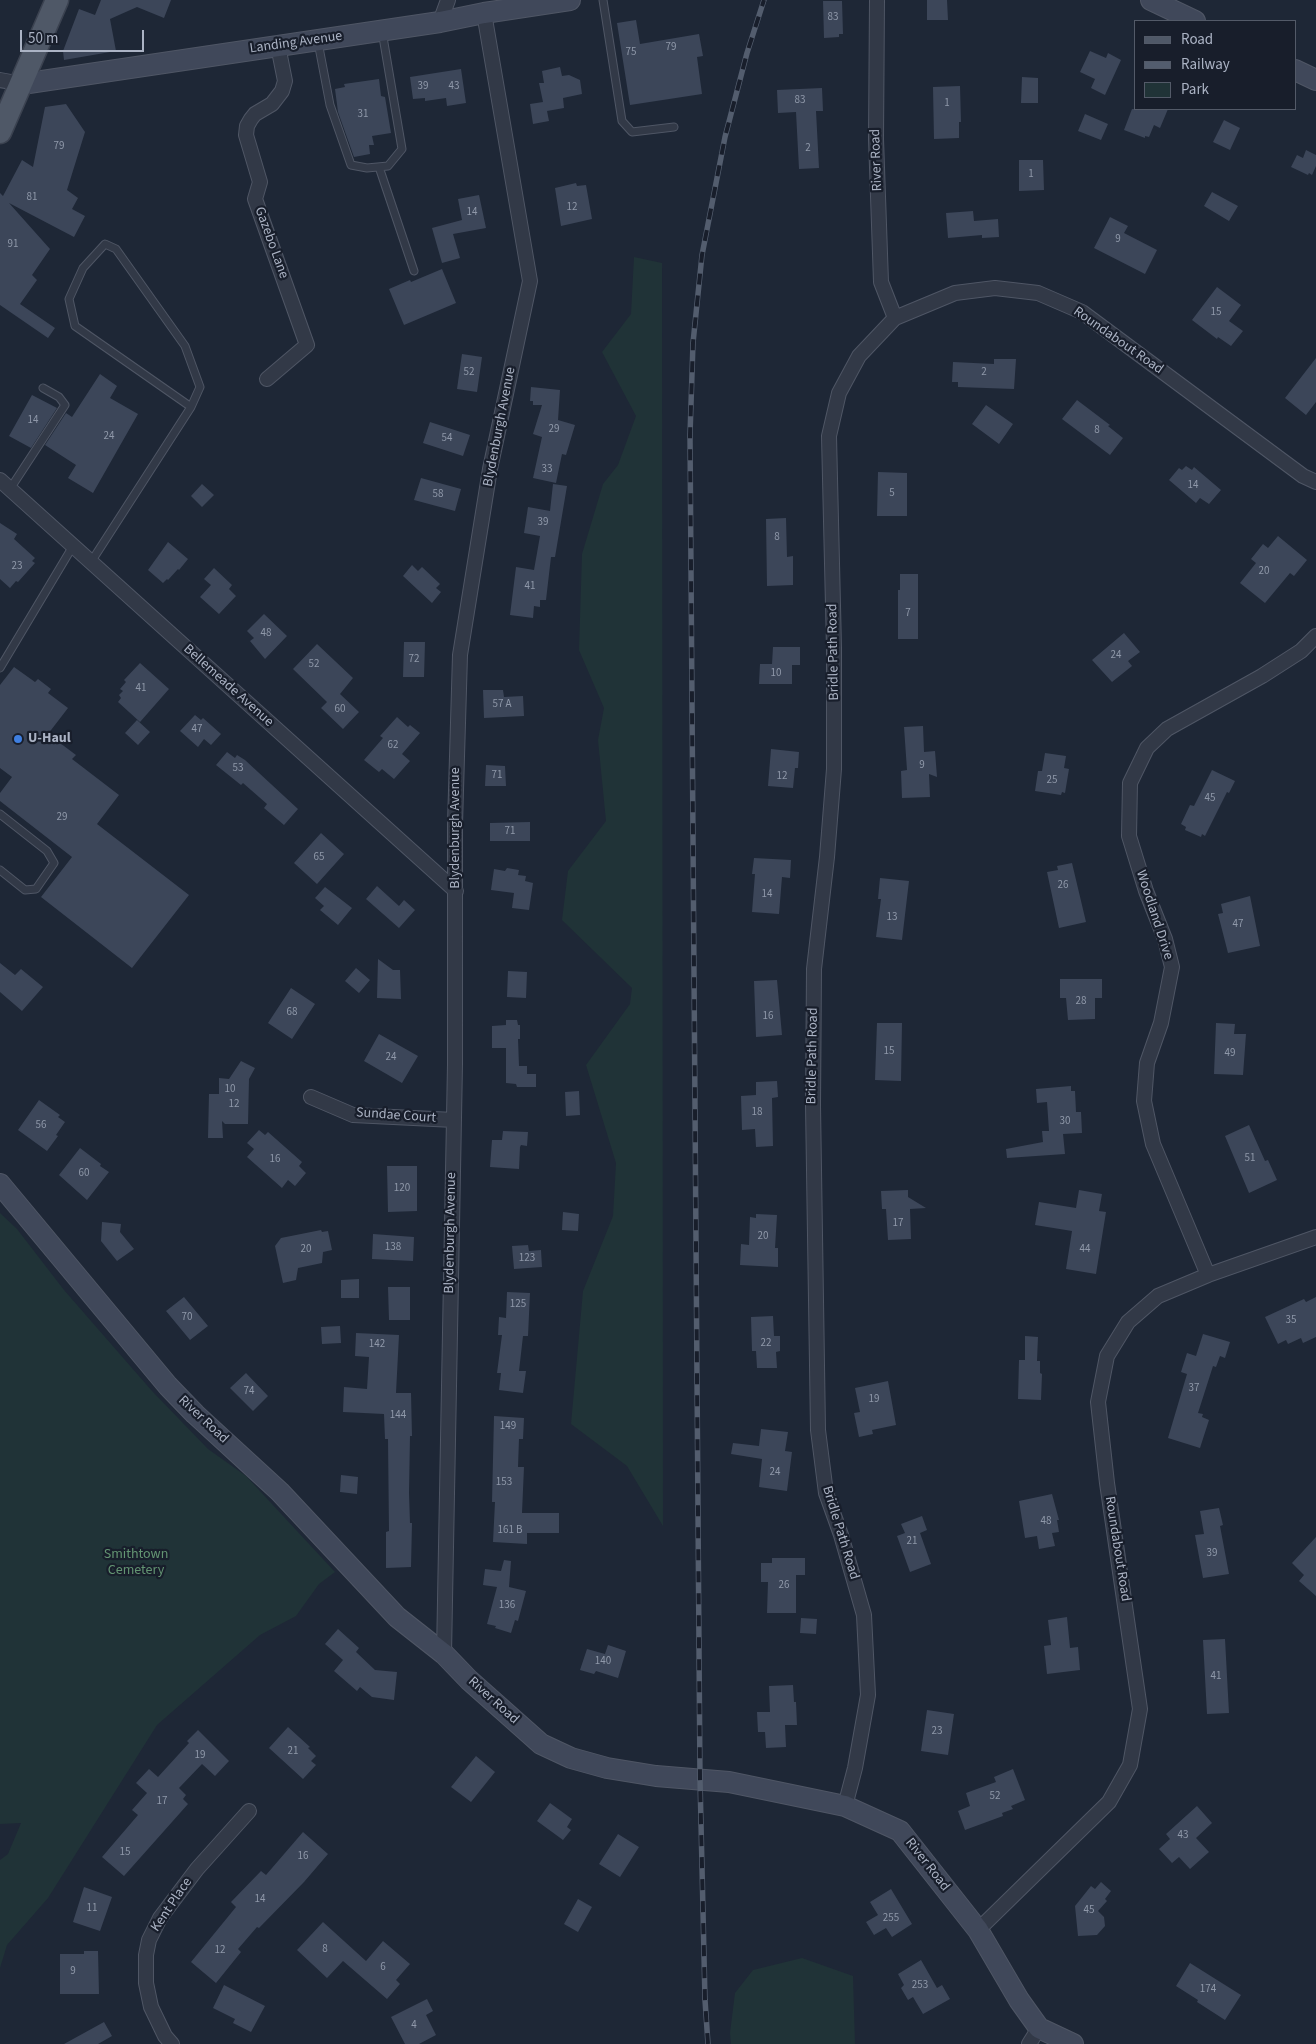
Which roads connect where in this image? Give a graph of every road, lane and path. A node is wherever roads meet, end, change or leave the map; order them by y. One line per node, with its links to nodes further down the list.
1 (57, 0): 16 (main road)
2 (448, 0): 9 (street)
3 (570, 0): 7 (street, Landing Avenue)
4 (603, 0): 17 (lane)
5 (877, 0): 21 (street, River Road)
6 (1151, 0): 8 (street)
7 (484, 13): 9 (street, Landing Avenue); 33 (street, Blydenburgh Avenue)
8 (1193, 20)
9 (440, 22): 10 (street, Landing Avenue)
10 (382, 31): 11 (street, Landing Avenue); 19 (lane)
11 (318, 40): 12 (street, Landing Avenue); 19 (lane)
12 (278, 46): 16 (street, Landing Avenue); 22 (street, Gazebo Lane)
13 (1296, 70): 15 (street)
14 (0, 80): 16 (street)
15 (1316, 80)
16 (22, 84): 18 (main road)
17 (674, 127)
18 (0, 132)
19 (379, 167): 20 (lane)
20 (414, 271)
21 (895, 318): 25 (street, Roundabout Road); 40 (street, Bridle Path Road)
22 (267, 379)
23 (43, 388): 26 (lane)
24 (191, 407): 24 (lane); 28 (lane)
25 (1316, 482)
26 (5, 485): 27 (street, Bellemeade Avenue)
27 (73, 546): 28 (street, Bellemeade Avenue); 30 (lane)
28 (92, 562): 33 (street, Bellemeade Avenue)
29 (1316, 636): 38 (street, Woodland Drive)
30 (0, 668)
31 (0, 814): 32 (lane)
32 (0, 870)
33 (456, 891): 35 (street, Blydenburgh Avenue)
34 (311, 1097): 35 (street, Sundae Court)
35 (454, 1120): 39 (street, Blydenburgh Avenue)
36 (0, 1184): 39 (street, River Road)
37 (1316, 1237): 38 (street, Roundabout Road)
38 (1208, 1275): 42 (street, Roundabout Road)
39 (444, 1654): 40 (street, River Road)
40 (845, 1806): 42 (street, River Road)
41 (249, 1811): 44 (street, Kent Place)
42 (978, 1930): 43 (street, River Road)
43 (1034, 2036): 45 (street, River Road)
44 (172, 2044)
45 (1073, 2044)

